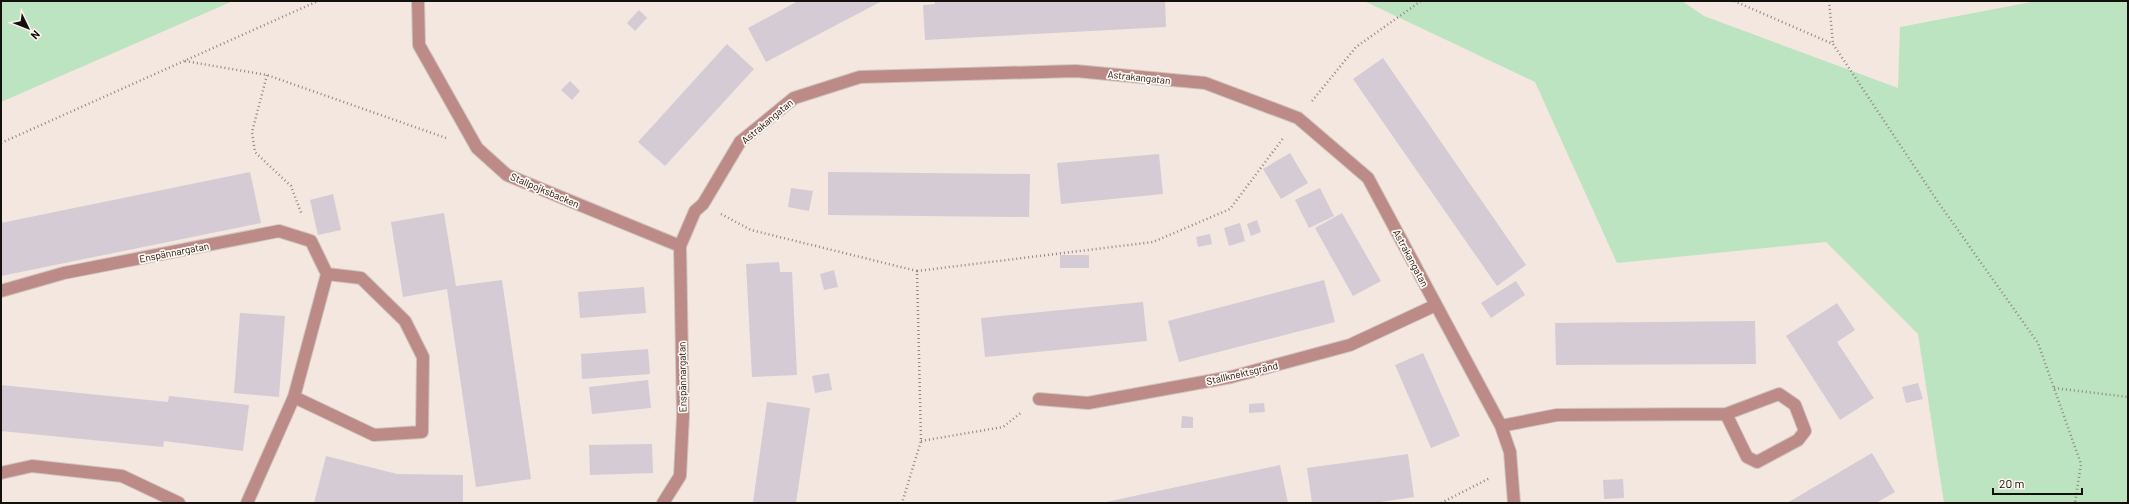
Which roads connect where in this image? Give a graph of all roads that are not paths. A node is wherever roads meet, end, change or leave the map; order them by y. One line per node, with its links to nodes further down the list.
1 (418, 1): 2 (street, Stallpojksbacken)
2 (680, 246): 5 (street, Astrakangatan); 13 (street, Enspännargatan)
3 (327, 274): 4 (street, Enspännargatan); 6 (street); 6 (street)
4 (1, 291)
5 (1436, 305): 7 (street, Stallknektsgränd); 9 (street, Astrakangatan)
6 (294, 397): 12 (street)
7 (1039, 399)
8 (1726, 414): 8 (street); 9 (street)
9 (1501, 426): 14 (street, Astrakangatan)
10 (1, 473): 11 (street)
11 (180, 503)
12 (247, 503)
13 (664, 503)
14 (1514, 503)

